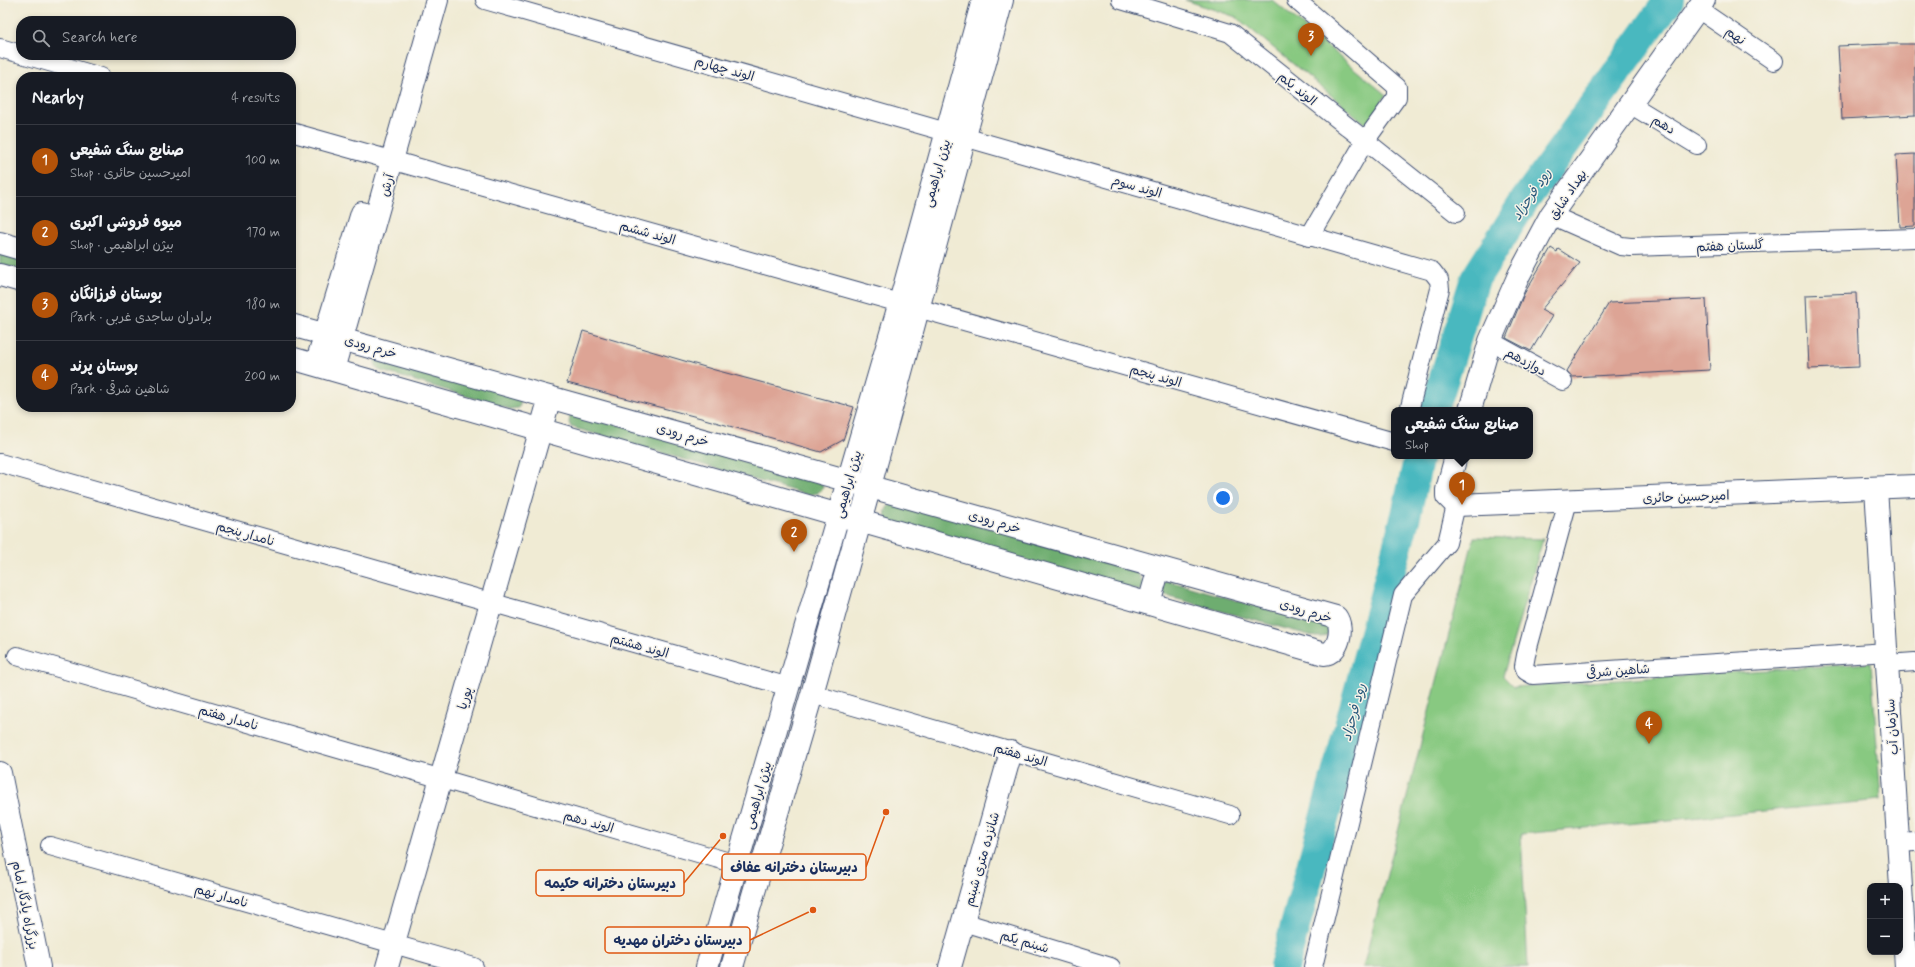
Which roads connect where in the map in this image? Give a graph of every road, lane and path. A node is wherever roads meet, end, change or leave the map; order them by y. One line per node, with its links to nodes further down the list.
1 (423, 0): 19 (main road, آرش)
2 (437, 0): 19 (main road, آرش)
3 (485, 0): 16 (street, الوند چهارم)
4 (983, 0): 16 (main road, بیژن ابراهیمی)
5 (1002, 0): 16 (main road, بیژن ابراهیمی)
6 (1121, 0): 17 (street, الوند یکم)
7 (1296, 0): 17 (street)
8 (1701, 4): 12 (street, نهم); 14 (main road, بهداد شایق)
9 (0, 48): 10 (street)
10 (16, 53)
11 (42, 60): 13 (street)
12 (1774, 61)
13 (84, 72)
14 (1630, 104): 18 (street, دهم); 21 (main road, بهداد شایق)
15 (296, 133): 19 (street, الوند ششم)
16 (956, 134): 22 (street, الوند سوم); 28 (main road, بیژن ابراهیمی)
17 (1365, 141): 20 (street, الوند یکم); 22 (street)
18 (1697, 145)
19 (386, 159): 28 (street, الوند ششم); 30 (main road, آرش)
20 (1456, 213)
21 (1551, 215): 23 (street, گلستان هفتم); 31 (main road, بهداد شایق)
22 (1309, 237): 36 (street, الوند سوم)
23 (1915, 238)
24 (0, 243): 25 (main road)
25 (16, 248)
26 (0, 275): 27 (main road)
27 (16, 280)
28 (909, 305): 39 (street, الوند پنجم); 42 (main road, بیژن ابراهیمی); 43 (main road, بیژن ابراهیمی)
29 (296, 325): 30 (main road, خرم رودی)
30 (333, 336): 33 (main road, آرش); 35 (main road, خرم رودی)
31 (1490, 341): 34 (street, دوازدهم); 37 (main road, بهداد شایق)
32 (296, 360): 33 (main road, خرم رودی)
33 (324, 368): 38 (main road, خرم رودی)
34 (1563, 381)
35 (550, 397): 38 (main road, پوریا); 42 (main road, خرم رودی)
36 (1410, 407)
37 (1471, 407)
38 (540, 430): 48 (main road, خرم رودی); 51 (main road, پوریا)
39 (1391, 441)
40 (1455, 459): 47 (main road)
41 (0, 463): 51 (street, نامدار پنجم)
42 (848, 480): 43 (main road, خرم رودی); 48 (main road, بیژن ابراهیمی)
43 (870, 486): 49 (main road, بیژن ابراهیمی); 50 (main road, خرم رودی)
44 (1915, 486): 45 (main road, امیرحسین حائری)
45 (1876, 488): 46 (main road, امیرحسین حائری); 54 (main road, سازمان آب)
46 (1568, 501): 47 (main road, امیرحسین حائری); 54 (street, شاهین شرقی)
47 (1456, 506): 75 (street)
48 (838, 515): 49 (main road, خرم رودی); 56 (main road, بیژن ابراهیمی)
49 (860, 521): 52 (main road, خرم رودی); 57 (main road, بیژن ابراهیمی)
50 (1159, 568): 52 (main road); 52 (main road, خرم رودی)
51 (491, 603): 56 (street, الوند هشتم); 60 (main road, پوریا)
52 (1149, 603)
53 (16, 656): 60 (street, نامدار هفتم)
54 (1887, 658): 55 (street, شاهین شرقی); 62 (main road, سازمان آب)
55 (1915, 662)
56 (789, 687): 57 (main road); 64 (main road, بیژن ابراهیمی)
57 (812, 694): 58 (street, الوند هفتم); 65 (main road, بیژن ابراهیمی)
58 (1012, 752): 61 (street, الوند هفتم); 66 (main road, شانزده متری شبنم)
59 (0, 773): 68 (main road, بزرگراه یادگار امام)
60 (441, 778): 64 (street, الوند دهم); 67 (main road, پوریا)
61 (1230, 815)
62 (1907, 843): 76 (main road, سازمان آب)
63 (50, 846): 67 (street, نامدار نهم)
64 (736, 864): 65 (main road); 71 (main road, بیژن ابراهیمی)
65 (759, 872): 72 (main road, بیژن ابراهیمی)
66 (963, 922): 73 (main road, شانزده متری شبنم); 74 (street, شبنم یکم)
67 (394, 944): 69 (main road, پوریا); 70 (street, نامدار نهم)
68 (39, 967)
69 (387, 967)
70 (474, 967)
71 (707, 967)
72 (732, 967)
73 (950, 967)
74 (1111, 967)
75 (1314, 967)
76 (1906, 967)

